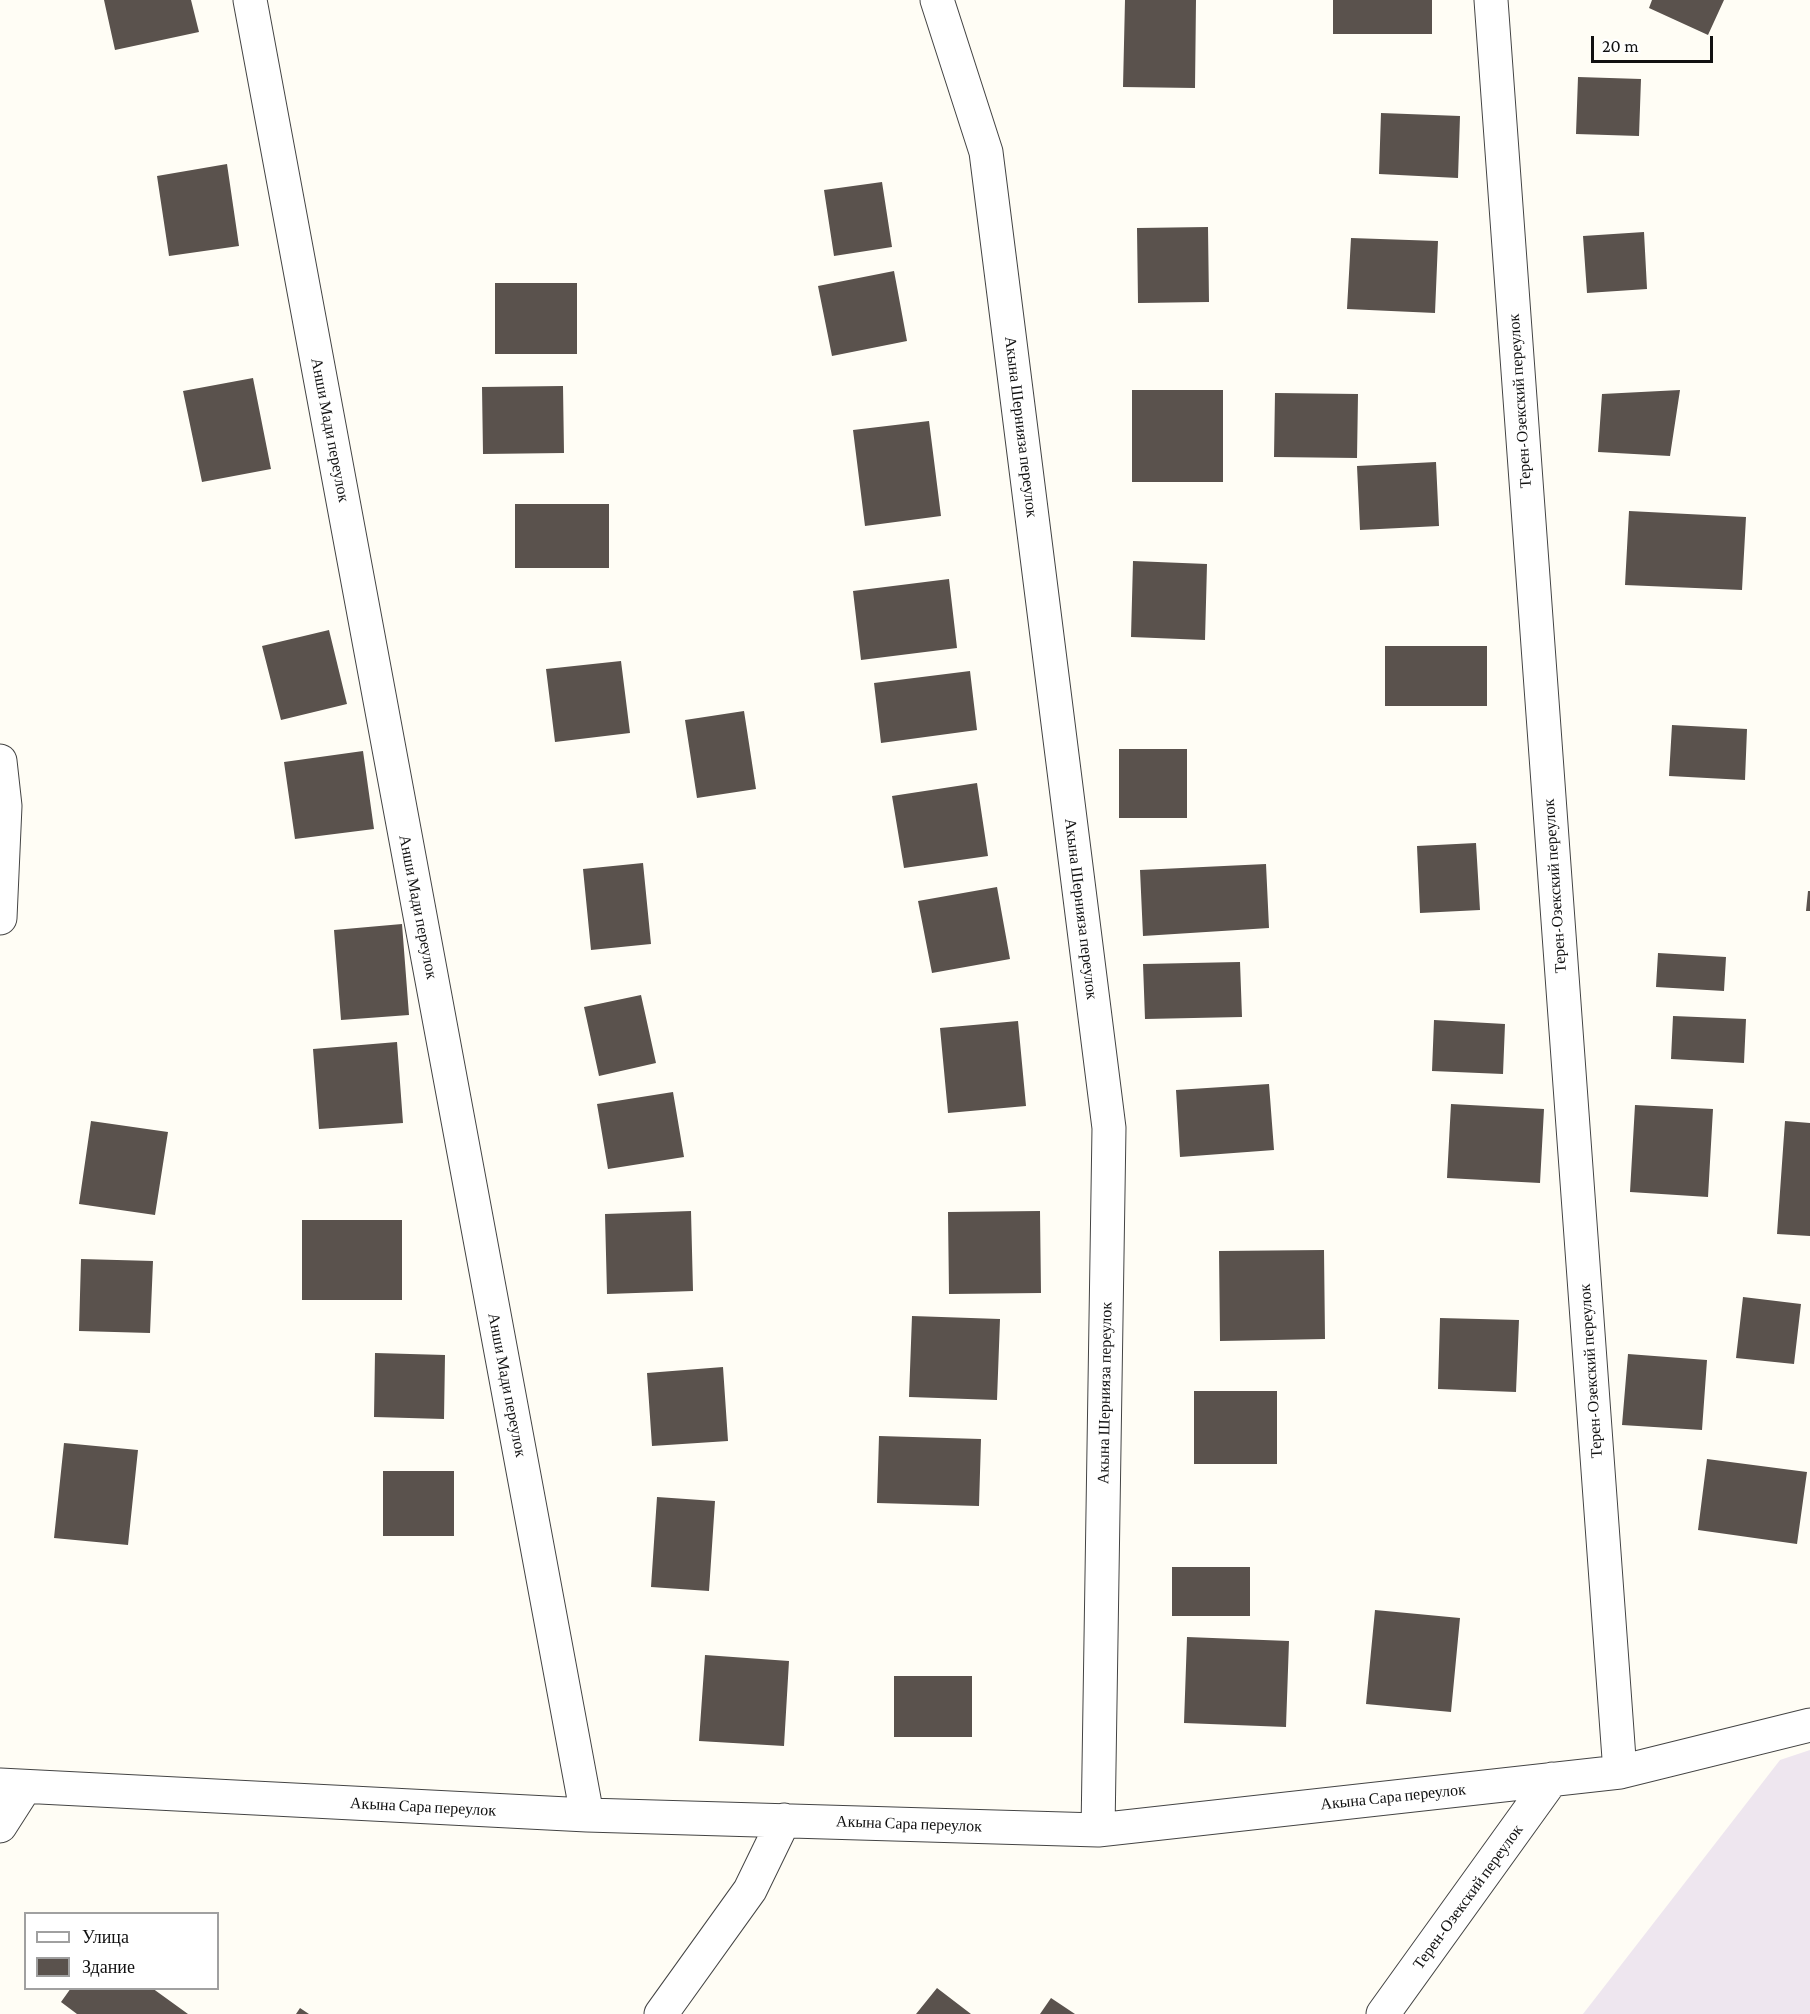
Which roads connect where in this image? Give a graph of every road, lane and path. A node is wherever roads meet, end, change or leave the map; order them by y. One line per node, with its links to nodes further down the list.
1 (250, 0): 10 (street, Анши Мади переулок)
2 (937, 0): 13 (street, Акына Шернияза переулок)
3 (1491, 0): 7 (street, Терен-Озекский переулок)
4 (0, 761): 5 (street)
5 (0, 918)
6 (1810, 1725): 7 (street, Акына Сара переулок)
7 (1620, 1772): 8 (street, Акына Сара переулок)
8 (1552, 1779): 13 (street, Акына Сара переулок); 15 (street, Терен-Озекский переулок)
9 (13, 1786): 10 (street, Акына Сара переулок); 12 (street)
10 (587, 1815): 11 (street, Акына Сара переулок)
11 (784, 1820): 13 (street, Акына Сара переулок); 14 (street)
12 (0, 1826)
13 (1098, 1830)
14 (661, 2014)
15 (1383, 2014)

